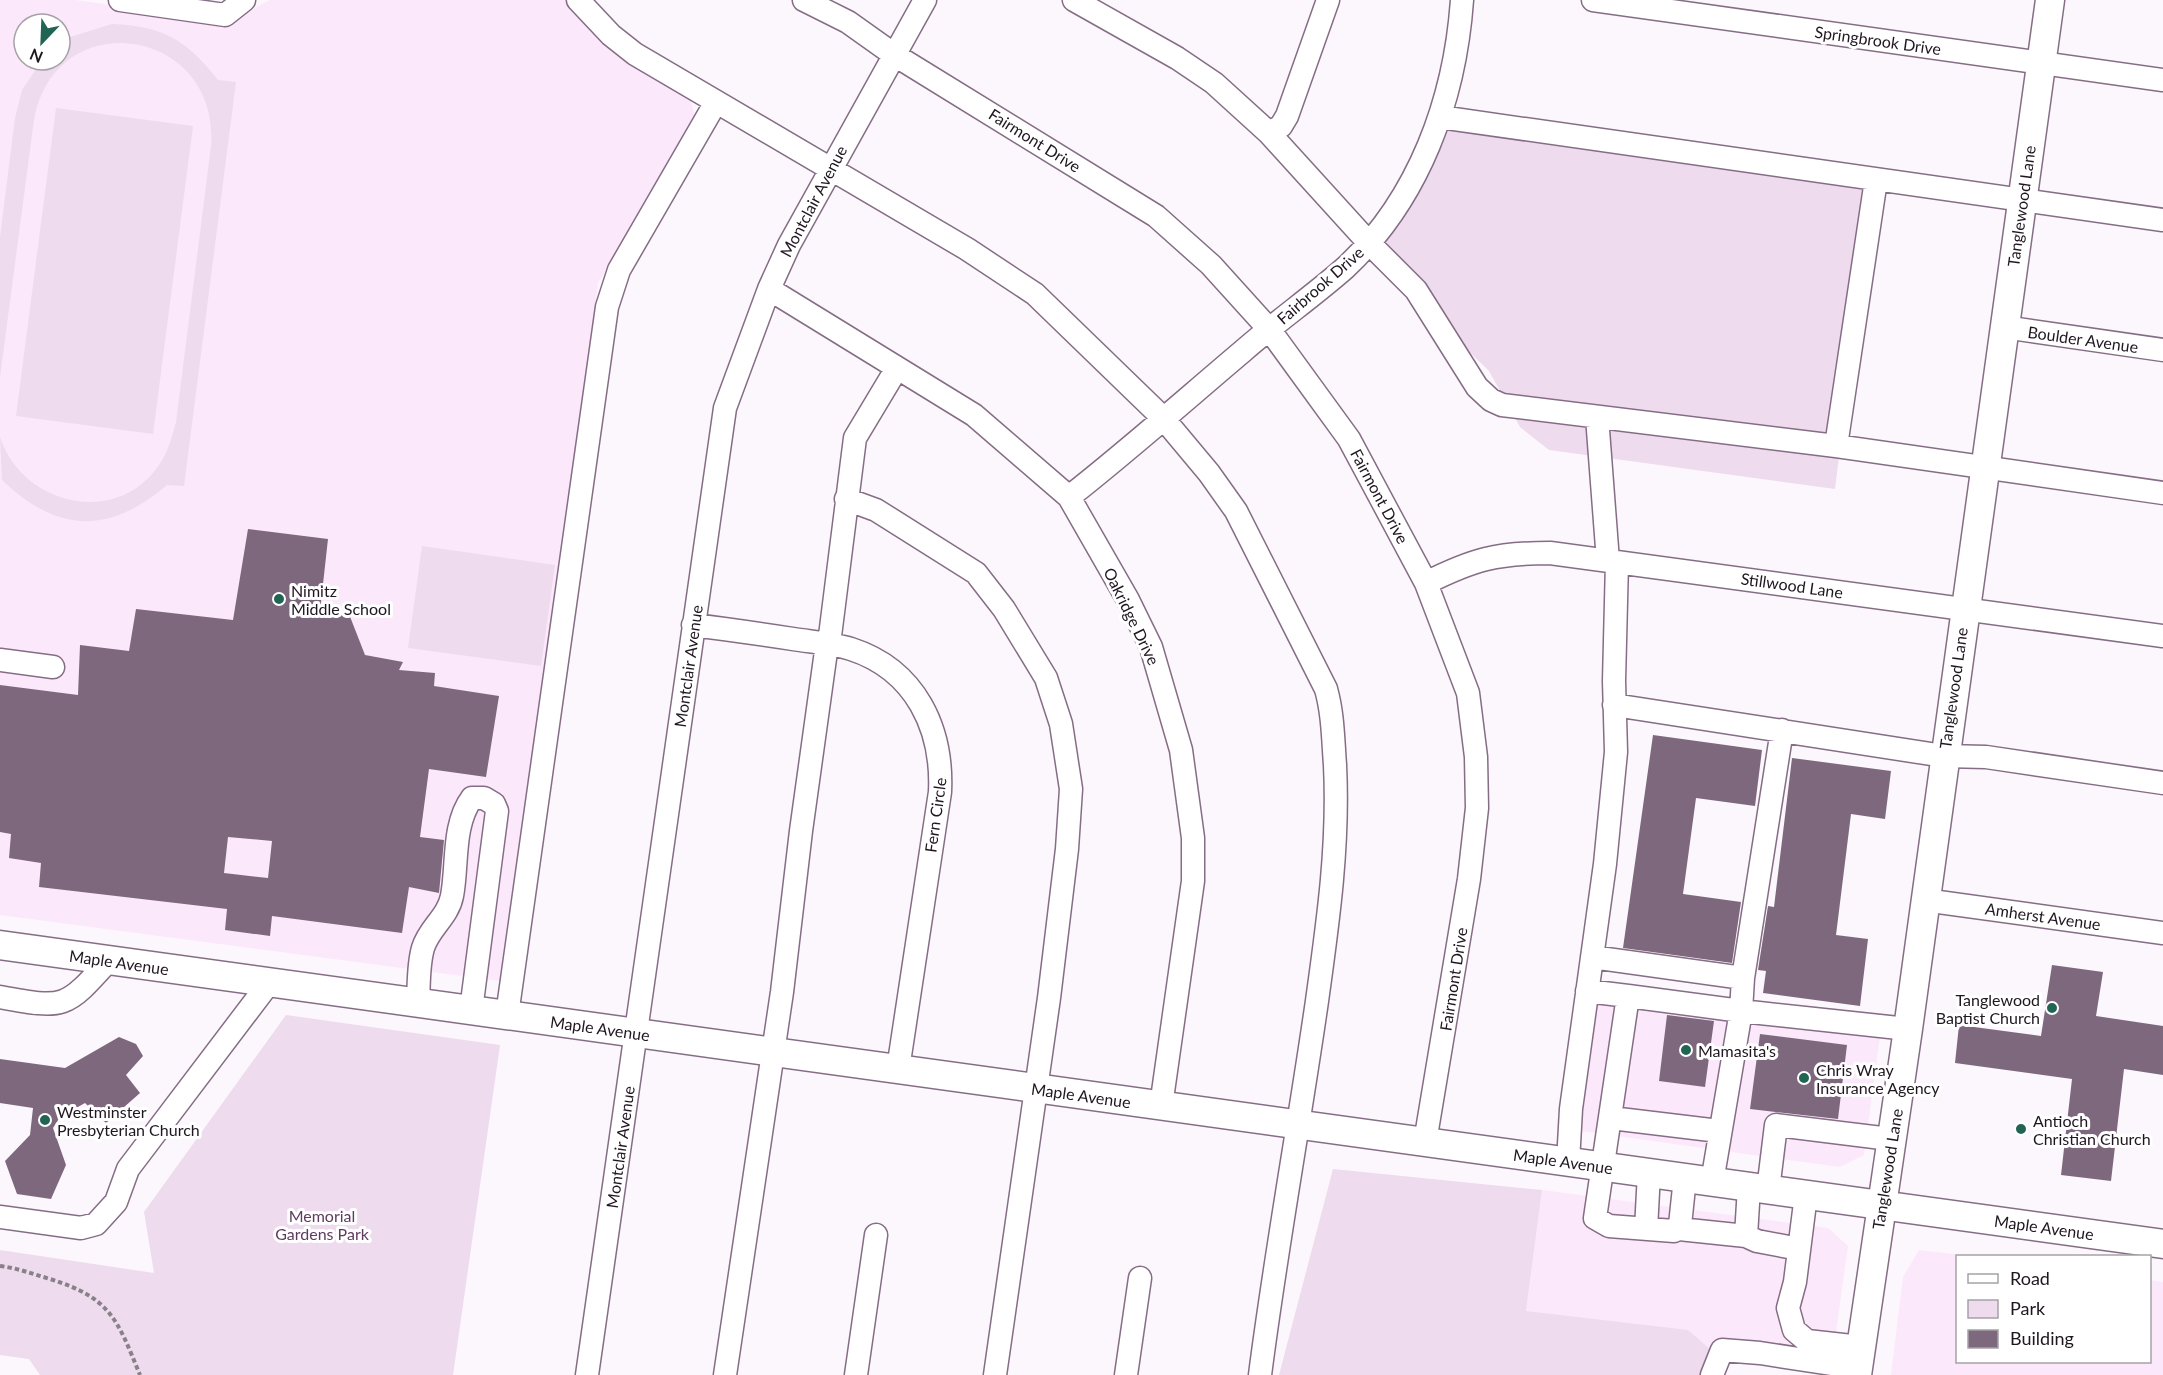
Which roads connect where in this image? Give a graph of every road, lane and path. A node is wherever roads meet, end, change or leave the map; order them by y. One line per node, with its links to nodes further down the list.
1 (120, 0): 2 (street)
2 (244, 0)
3 (578, 0): 14 (street)
4 (804, 0): 11 (street, Fairmont Drive)
5 (925, 0): 11 (street, Montclair Avenue)
6 (1074, 0): 16 (street)
7 (1328, 0): 16 (street)
8 (1462, 0): 15 (street, Fairbrook Drive)
9 (1593, 0): 12 (street, Springbrook Drive)
10 (2050, 0): 12 (main road, Tanglewood Lane)
11 (893, 54): 17 (street, Montclair Avenue); 24 (street, Fairmont Drive)
12 (2041, 63): 13 (street, Springbrook Drive); 19 (main road, Tanglewood Lane)
13 (2163, 80)
14 (716, 102): 17 (street); 59 (street)
15 (1440, 117): 18 (street); 21 (street, Fairbrook Drive)
16 (1269, 133): 21 (street)
17 (829, 169): 22 (street, Montclair Avenue); 28 (street)
18 (1876, 180): 19 (street); 29 (street)
19 (2021, 201): 20 (street); 23 (main road, Tanglewood Lane)
20 (2163, 220)
21 (1368, 243): 24 (street, Fairbrook Drive); 27 (street)
22 (769, 289): 26 (street, Oakridge Drive); 37 (street, Montclair Avenue)
23 (2004, 327): 25 (street, Boulder Avenue); 30 (main road, Tanglewood Lane)
24 (1269, 329): 28 (street, Fairbrook Drive); 35 (street, Fairmont Drive)
25 (2163, 350)
26 (897, 368): 32 (street, Oakridge Drive); 33 (street)
27 (1597, 417): 29 (street); 34 (street)
28 (1163, 418): 32 (street, Fairbrook Drive); 67 (street)
29 (1836, 446): 30 (street)
30 (1984, 468): 31 (street); 36 (main road, Tanglewood Lane)
31 (2163, 493)
32 (1069, 497): 65 (street, Oakridge Drive)
33 (846, 498): 39 (street); 64 (street)
34 (1613, 561): 35 (street, Stillwood Lane); 36 (street, Stillwood Lane); 42 (street)
35 (1426, 583): 70 (street, Fairmont Drive)
36 (1965, 608): 38 (street, Stillwood Lane); 44 (main road, Tanglewood Lane)
37 (693, 625): 39 (street, Fern Circle); 61 (street, Montclair Avenue)
38 (2163, 636)
39 (828, 644): 62 (street); 63 (street, Fern Circle)
40 (0, 660): 41 (street)
41 (53, 667)
42 (1614, 705): 43 (street); 49 (street)
43 (1782, 730): 44 (street); 51 (street)
44 (1944, 756): 45 (street); 46 (main road, Tanglewood Lane)
45 (2163, 783)
46 (1924, 900): 47 (street, Amherst Avenue); 60 (main road, Tanglewood Lane)
47 (2163, 933)
48 (0, 945): 50 (main road, Maple Avenue)
49 (1592, 957): 51 (street); 53 (street)
50 (109, 960): 52 (main road, Maple Avenue); 55 (street)
51 (1743, 978): 58 (street)
52 (269, 983): 56 (main road, Maple Avenue); 78 (street)
53 (1587, 991): 54 (street); 71 (street)
54 (1628, 996): 58 (street); 66 (street)
55 (0, 997)
56 (418, 1003): 57 (main road, Maple Avenue); 57 (street)
57 (471, 1010): 59 (main road, Maple Avenue)
58 (1741, 1011): 60 (street); 68 (street)
59 (507, 1015): 61 (main road, Maple Avenue)
60 (1908, 1029): 69 (main road, Tanglewood Lane)
61 (636, 1033): 62 (main road, Maple Avenue); 89 (street, Montclair Avenue)
62 (771, 1052): 63 (main road, Maple Avenue); 90 (street)
63 (898, 1069): 64 (main road, Maple Avenue)
64 (1034, 1088): 65 (main road, Maple Avenue); 92 (street)
65 (1161, 1106): 67 (main road, Maple Avenue)
66 (1611, 1118): 68 (street); 72 (street)
67 (1299, 1125): 70 (main road, Maple Avenue); 94 (street)
68 (1719, 1131): 74 (street)
69 (1890, 1139): 75 (street); 77 (main road, Tanglewood Lane)
70 (1425, 1142): 71 (main road, Maple Avenue)
71 (1568, 1162): 72 (main road, Maple Avenue)
72 (1602, 1167): 73 (main road, Maple Avenue); 79 (street)
73 (1650, 1173): 74 (main road, Maple Avenue); 79 (street)
74 (1698, 1180): 75 (main road, Maple Avenue); 80 (street)
75 (1758, 1188): 76 (main road, Maple Avenue); 82 (street)
76 (1806, 1195): 77 (main road, Maple Avenue); 84 (street)
77 (1881, 1205): 83 (main road, Maple Avenue); 87 (main road, Tanglewood Lane)
78 (0, 1216)
79 (1646, 1229): 80 (street)
80 (1679, 1229): 82 (street)
81 (876, 1235): 91 (street)
82 (1746, 1236): 84 (street)
83 (2163, 1244)
84 (1799, 1249): 87 (street)
85 (0, 1266): 88 (path)
86 (1140, 1278): 93 (street)
87 (1859, 1363): 95 (street)
88 (140, 1375)
89 (587, 1375)
90 (725, 1375)
91 (856, 1375)
92 (995, 1375)
93 (1126, 1375)
94 (1260, 1375)
95 (1712, 1375)

